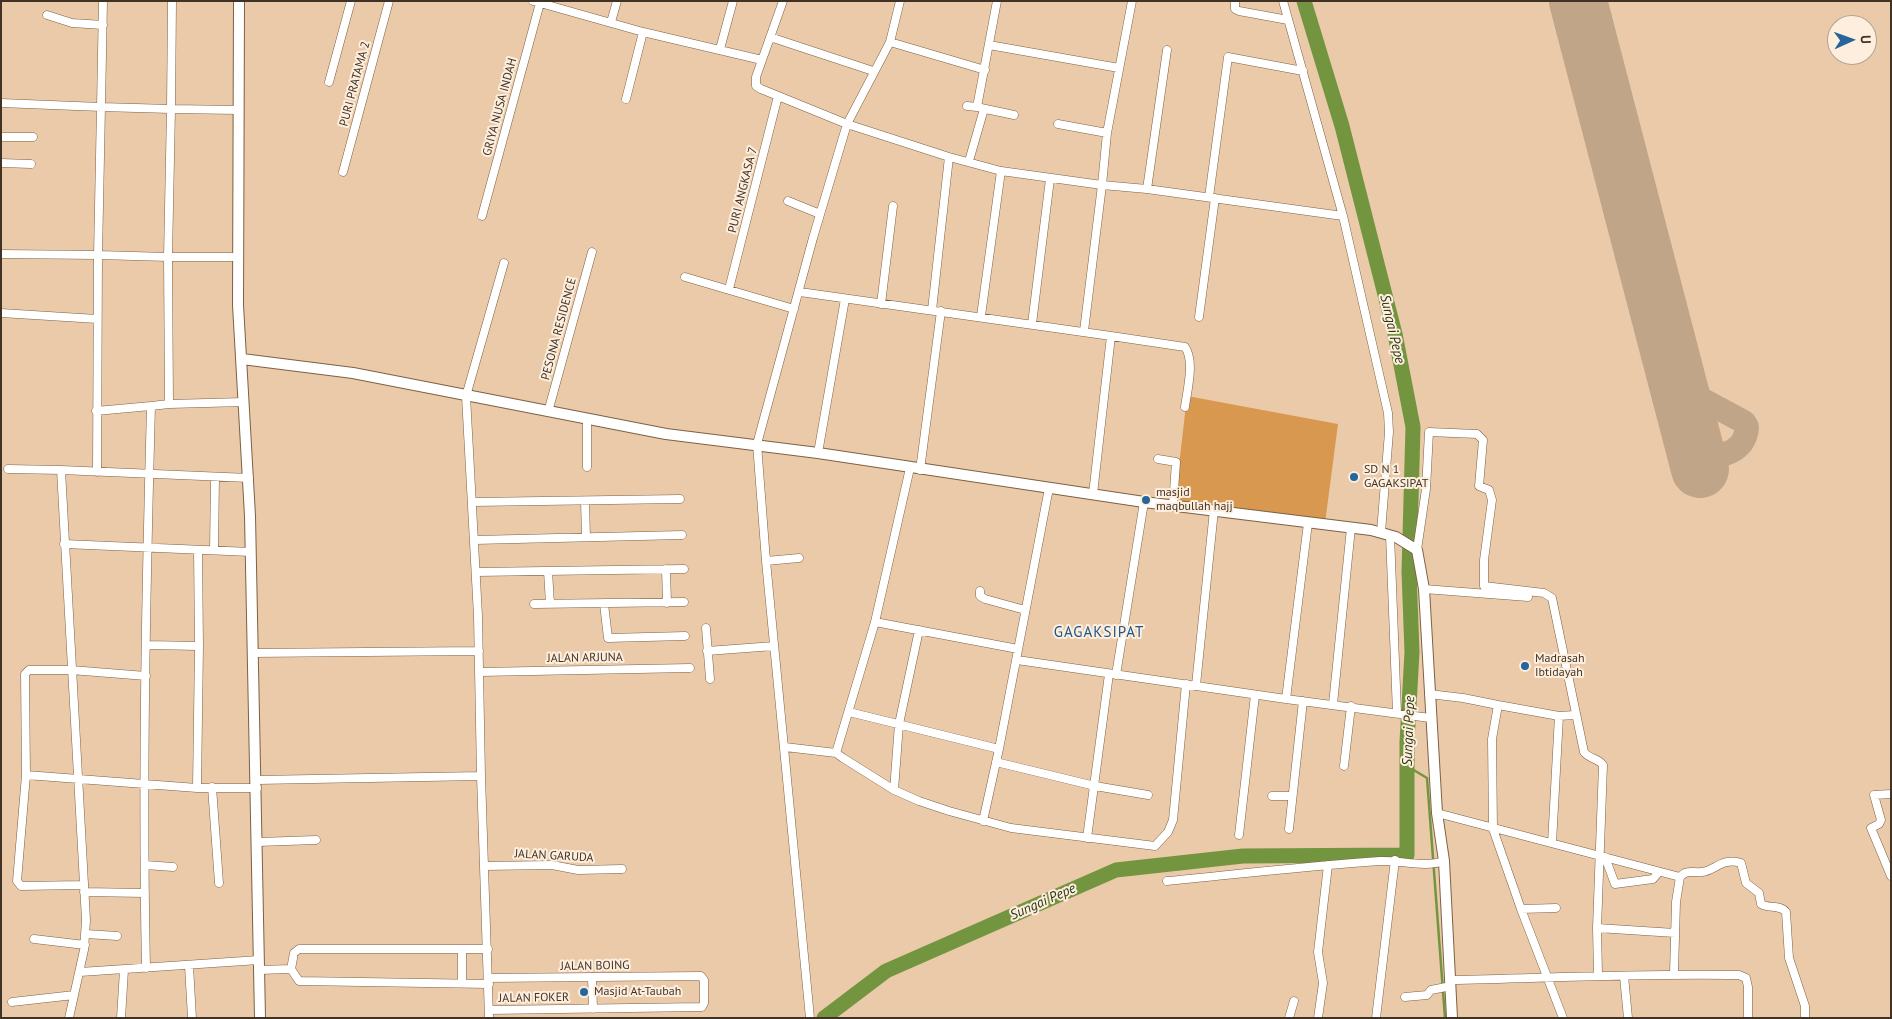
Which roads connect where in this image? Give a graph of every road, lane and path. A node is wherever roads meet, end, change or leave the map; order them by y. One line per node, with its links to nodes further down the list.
1 (104, 1): 18 (street)
2 (172, 1): 37 (street)
3 (239, 1): 38 (main road)
4 (352, 1): 30 (street)
5 (390, 1): 50 (street, PURI PRATAMA 2)
6 (617, 1): 17 (street)
7 (733, 1): 23 (street)
8 (782, 1): 20 (street)
9 (900, 1): 21 (street)
10 (996, 1): 22 (street)
11 (1132, 1): 26 (street)
12 (1235, 1): 16 (street)
13 (1283, 1): 16 (street)
14 (537, 2): 17 (street); 58 (street, GRIYA NUSA INDAH)
15 (47, 15): 18 (street)
16 (1288, 20): 29 (street)
17 (611, 22): 19 (street)
18 (103, 25): 35 (street)
19 (643, 32): 23 (street); 32 (street)
20 (770, 37): 25 (street); 28 (street)
21 (890, 42): 27 (street); 28 (street)
22 (989, 45): 26 (street); 27 (street)
23 (720, 49): 25 (street)
24 (1167, 50): 53 (street)
25 (762, 60): 31 (street)
26 (1119, 68): 42 (street)
27 (984, 70): 36 (street)
28 (874, 71): 40 (street)
29 (1303, 71): 54 (street); 59 (street)
30 (329, 82)
31 (778, 96): 40 (street); 67 (street, PURI ANGKASA 7)
32 (626, 99)
33 (1, 103): 35 (street)
34 (967, 106): 36 (street)
35 (101, 107): 37 (street); 62 (street)
36 (980, 108): 39 (street); 46 (street)
37 (171, 109): 38 (street); 63 (street)
38 (238, 110): 64 (main road)
39 (1014, 115)
40 (847, 124): 45 (street); 57 (street)
41 (1058, 124): 42 (street)
42 (1107, 132): 52 (street)
43 (1, 137): 44 (street)
44 (33, 138)
45 (949, 157): 46 (street); 72 (street)
46 (969, 161): 49 (street)
47 (1, 163): 48 (street)
48 (31, 164)
49 (1001, 171): 51 (street); 74 (street)
50 (342, 172)
51 (1050, 180): 52 (street); 77 (street)
52 (1102, 185): 53 (street); 78 (street)
53 (1147, 189): 54 (street)
54 (1212, 198): 59 (street); 75 (street)
55 (788, 201): 57 (street)
56 (893, 206): 70 (street)
57 (820, 214): 68 (street)
58 (482, 216)
59 (1343, 216): 111 (street)
60 (592, 252): 87 (street, PESONA RESIDENCE)
61 (1, 254): 62 (street)
62 (98, 255): 63 (street); 76 (street)
63 (168, 257): 64 (street); 83 (street)
64 (238, 257): 80 (main road)
65 (504, 263): 81 (street)
66 (685, 277): 67 (street)
67 (729, 289): 71 (street)
68 (800, 292): 69 (street); 71 (street)
69 (845, 299): 70 (street); 90 (street)
70 (881, 304): 72 (street)
71 (794, 309): 89 (street)
72 (936, 310): 74 (street); 94 (street)
73 (1, 313): 76 (street)
74 (981, 316): 77 (street)
75 (1199, 317)
76 (96, 319): 86 (street)
77 (1032, 324): 78 (street)
78 (1084, 331): 79 (street)
79 (1111, 336): 85 (street); 101 (street)
80 (242, 359): 81 (main road); 82 (main road)
81 (466, 396): 87 (main road); 104 (street)
82 (244, 402): 83 (street); 99 (main road)
83 (169, 404): 84 (street)
84 (151, 406): 86 (street); 97 (street)
85 (1185, 407)
86 (96, 411): 96 (street)
87 (548, 412): 88 (main road)
88 (587, 420): 89 (main road); 92 (street)
89 (757, 444): 90 (main road); 121 (street)
90 (818, 453): 94 (main road)
91 (1158, 459): 106 (street)
92 (587, 467)
93 (8, 469): 95 (street)
94 (915, 469): 100 (main road); 135 (street)
95 (60, 470): 96 (street); 114 (street)
96 (97, 472): 97 (street)
97 (150, 474): 98 (street); 116 (street)
98 (214, 477): 99 (street); 118 (street)
99 (249, 478): 119 (main road)
100 (1049, 488): 101 (main road); 134 (street)
101 (1093, 494): 105 (main road)
102 (680, 499): 103 (street)
103 (585, 501): 104 (street); 112 (street)
104 (473, 502): 113 (street)
105 (1144, 502): 106 (main road); 150 (street)
106 (1174, 504): 107 (main road)
107 (1214, 510): 108 (main road); 154 (street)
108 (1308, 523): 109 (main road); 157 (street)
109 (1351, 528): 111 (main road); 159 (street)
110 (682, 535): 112 (street)
111 (1389, 535): 115 (main road); 163 (street)
112 (586, 537): 113 (street)
113 (475, 540): 125 (street)
114 (64, 544): 116 (street); 148 (street)
115 (1414, 547): 126 (main road); 164 (street)
116 (146, 548): 117 (street); 139 (street)
117 (198, 550): 118 (street); 140 (street)
118 (214, 550): 119 (street)
119 (251, 552): 145 (main road)
120 (799, 558): 121 (street)
121 (766, 561): 141 (street)
122 (666, 569): 123 (street); 124 (street); 130 (street)
123 (684, 569)
124 (548, 571): 125 (street); 132 (street)
125 (476, 572): 143 (street)
126 (1424, 589): 128 (street); 156 (main road)
127 (980, 591): 134 (street)
128 (1532, 598)
129 (684, 602): 130 (street)
130 (667, 603): 133 (street)
131 (534, 604): 132 (street)
132 (550, 604): 133 (street)
133 (604, 604): 138 (street)
134 (1025, 610): 142 (street)
135 (875, 622): 137 (street); 162 (street)
136 (706, 628): 144 (street)
137 (919, 630): 142 (street); 167 (street)
138 (684, 636)
139 (146, 645): 140 (street); 151 (street)
140 (199, 646): 180 (street)
141 (774, 646): 144 (street); 168 (street)
142 (1018, 649): 146 (street)
143 (479, 651): 145 (street); 149 (street)
144 (707, 651): 152 (street)
145 (252, 653): 177 (main road)
146 (1016, 660): 150 (street); 169 (street)
147 (690, 668): 149 (street, JALAN ARJUNA)
148 (71, 670): 151 (street); 173 (street); 175 (street)
149 (480, 672): 174 (street)
150 (1112, 674): 153 (street); 178 (street)
151 (146, 676): 176 (street)
152 (710, 679)
153 (1186, 684): 154 (street); 191 (street)
154 (1196, 685): 155 (street)
155 (1256, 694): 157 (street); 190 (street)
156 (1429, 694): 160 (street); 166 (main road)
157 (1286, 699): 158 (street)
158 (1303, 701): 159 (street); 185 (street)
159 (1333, 704): 161 (street)
160 (1498, 705): 165 (street); 189 (street)
161 (1351, 706): 163 (street); 172 (street)
162 (849, 712): 167 (street); 170 (street)
163 (1400, 713): 166 (street)
164 (1575, 715): 165 (street); 195 (street)
165 (1559, 716): 194 (street)
166 (1425, 717): 186 (main road)
167 (899, 724): 169 (street); 181 (street)
168 (785, 747): 170 (street); 241 (street)
169 (999, 748): 171 (street)
170 (836, 753): 181 (street)
171 (996, 762): 178 (street); 187 (street)
172 (1344, 766)
173 (26, 775): 175 (street); 208 (street)
174 (481, 776): 177 (street); 200 (street)
175 (78, 778): 176 (street); 208 (street)
176 (146, 783): 180 (street); 198 (street)
177 (257, 784): 179 (street); 193 (main road)
178 (1095, 786): 183 (street); 191 (street)
179 (212, 787): 180 (street); 207 (street)
180 (197, 788)
181 (894, 790): 187 (street)
182 (1891, 794): 204 (street)
183 (1148, 795)
184 (1272, 796): 185 (street)
185 (1292, 796): 188 (street)
186 (1437, 813): 189 (street); 197 (main road)
187 (983, 821): 191 (street)
188 (1288, 829)
189 (1494, 829): 194 (street); 211 (street)
190 (1239, 835)
191 (1087, 838)
192 (316, 840): 193 (street)
193 (258, 842): 220 (main road)
194 (1552, 843): 195 (street)
195 (1603, 856): 203 (street); 203 (street); 212 (street)
196 (1395, 860): 197 (street); 199 (street); 248 (street)
197 (1442, 862): 233 (main road)
198 (145, 865): 201 (street); 209 (street)
199 (1328, 865): 206 (street); 247 (street)
200 (484, 866): 202 (street, JALAN GARUDA); 219 (street)
201 (173, 867)
202 (622, 869)
203 (1659, 872): 205 (street)
204 (1891, 876)
205 (1680, 877): 213 (street); 253 (street)
206 (1167, 880)
207 (219, 883)
208 (84, 889): 209 (street); 214 (street)
209 (145, 893): 222 (street)
210 (1556, 908): 211 (street)
211 (1521, 909): 230 (street)
212 (1597, 928): 213 (street); 226 (street)
213 (1675, 933): 227 (street)
214 (86, 934): 215 (street); 217 (street)
215 (117, 936)
216 (34, 939): 217 (street)
217 (85, 945): 225 (street)
218 (462, 949): 219 (street); 223 (street); 232 (street)
219 (488, 950): 231 (street)
220 (259, 965): 221 (street); 223 (street); 245 (main road)
221 (189, 966): 222 (street); 244 (street)
222 (146, 968): 224 (street)
223 (291, 969): 232 (street, JALAN BOING)
224 (124, 970): 225 (street); 243 (street)
225 (80, 972): 234 (street)
226 (1598, 974): 228 (street); 230 (street)
227 (1674, 974): 228 (street); 252 (street)
228 (1624, 976): 251 (street)
229 (592, 977): 231 (street, JALAN BOING); 238 (street, JALAN BOING); 239 (street)
230 (1547, 978): 233 (street); 250 (street)
231 (489, 981): 232 (street, JALAN BOING); 240 (street)
232 (462, 983)
233 (1446, 986): 235 (street); 249 (main road)
234 (74, 995): 237 (street); 242 (street)
235 (1405, 997)
236 (1294, 1001): 246 (street)
237 (12, 1002)
238 (699, 1007): 239 (street, JALAN FOKER)
239 (593, 1008): 240 (street, JALAN FOKER)
240 (489, 1014)
241 (810, 1017)
242 (69, 1018)
243 (121, 1018)
244 (192, 1018)
245 (260, 1018)
246 (1289, 1018)
247 (1318, 1018)
248 (1376, 1018)
249 (1452, 1018)
250 (1563, 1018)
251 (1628, 1018)
252 (1748, 1018)
253 (1804, 1018)

